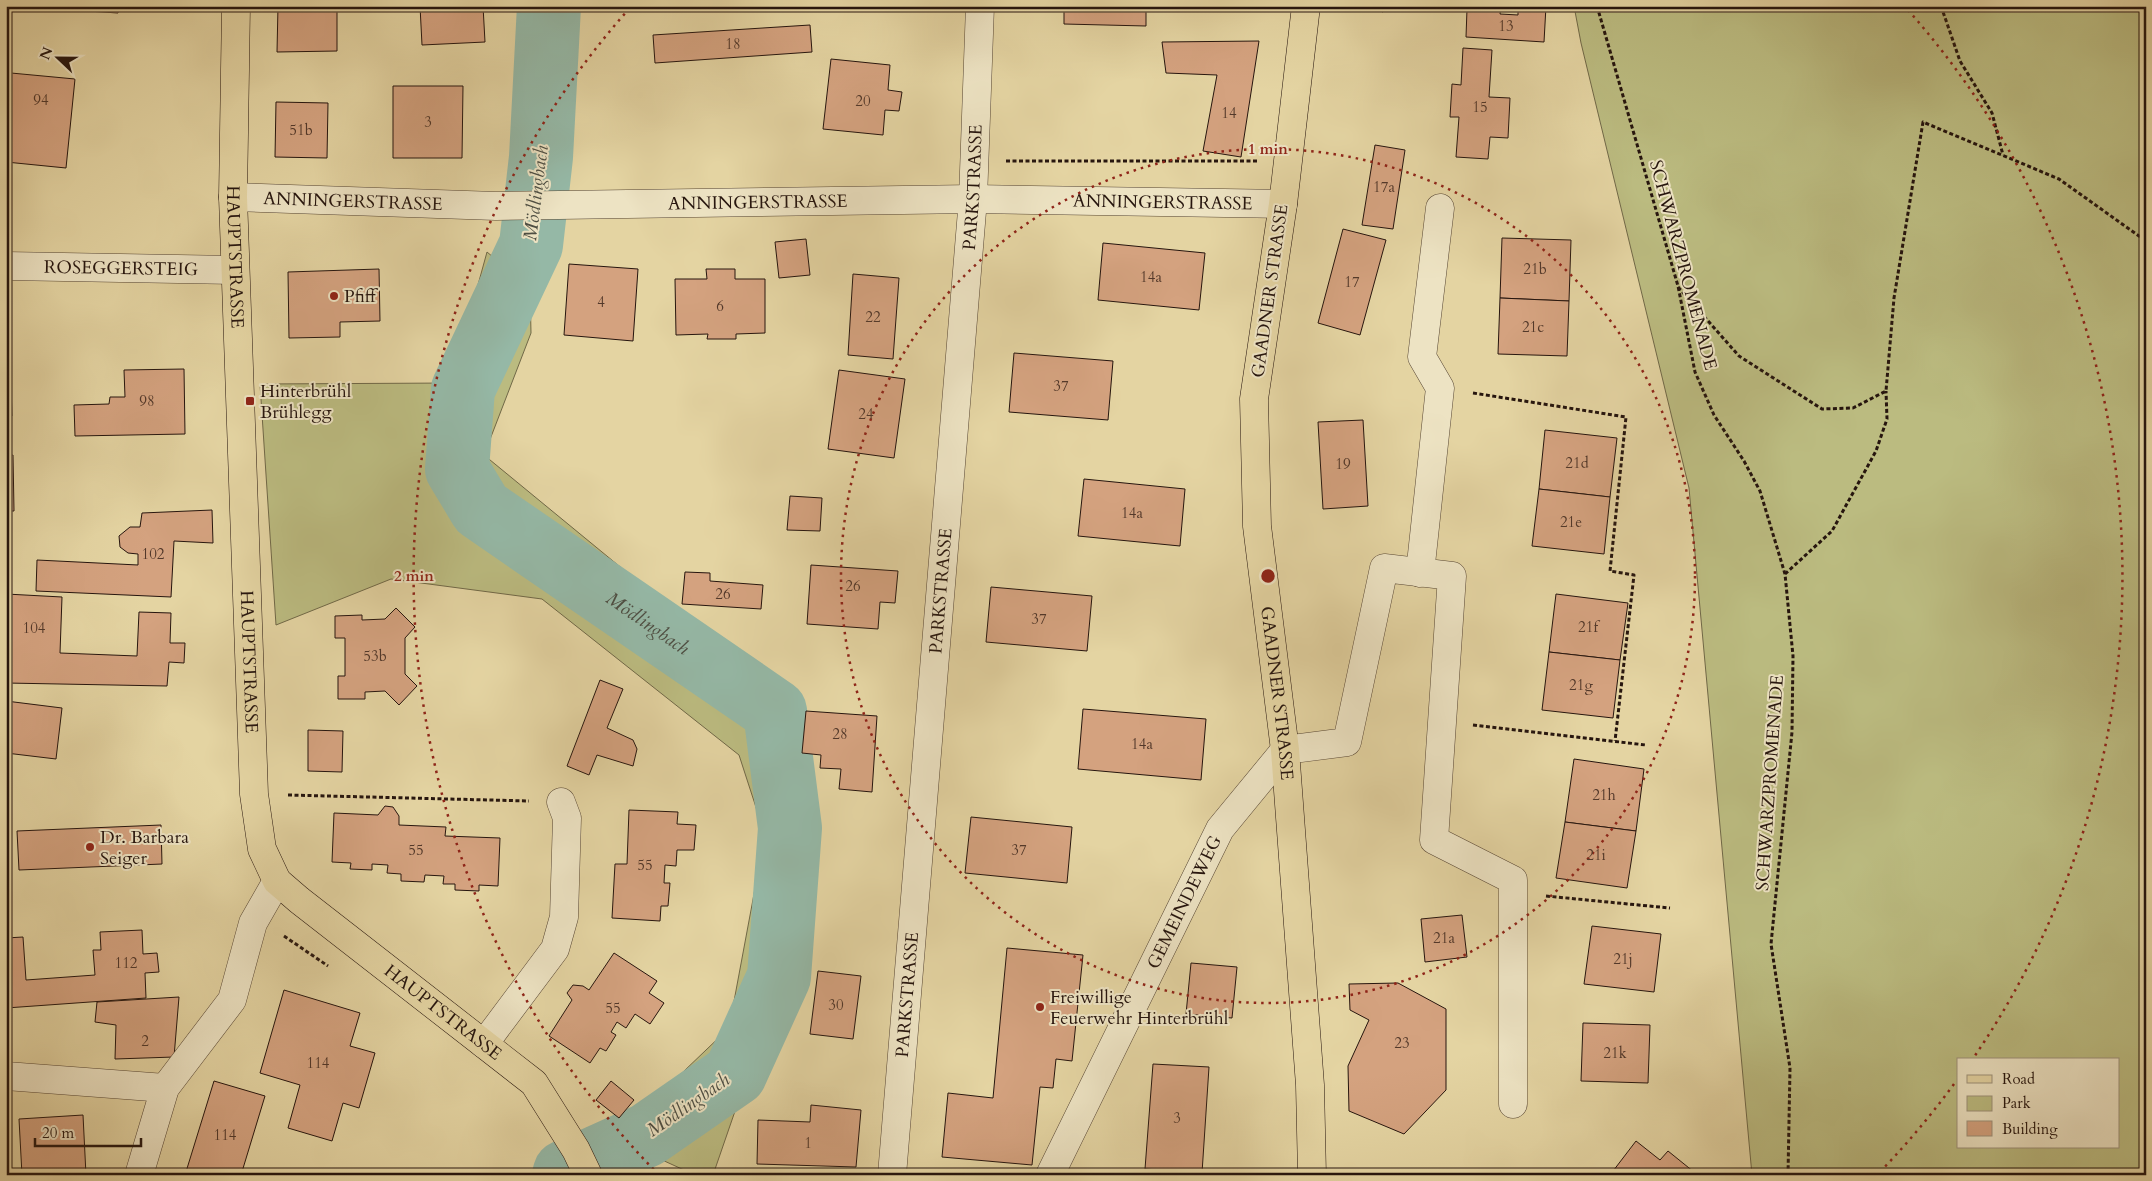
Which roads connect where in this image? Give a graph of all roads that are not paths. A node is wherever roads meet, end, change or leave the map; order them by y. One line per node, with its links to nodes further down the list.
1 (236, 6): 4 (main road, HAUPTSTRASSE)
2 (980, 6): 5 (street, PARKSTRASSE)
3 (1306, 6): 6 (main road, GAADNER STRASSE)
4 (233, 197): 5 (street, ANNINGERSTRASSE); 9 (main road, HAUPTSTRASSE)
5 (973, 199): 6 (street, ANNINGERSTRASSE); 20 (street, PARKSTRASSE)
6 (1283, 204): 11 (main road, GAADNER STRASSE)
7 (1440, 208): 10 (street)
8 (6, 266): 9 (street, ROSEGGERSTEIG)
9 (235, 270): 13 (main road, HAUPTSTRASSE)
10 (1420, 572): 11 (street); 17 (street)
11 (1284, 750): 21 (street, GEMEINDEWEG); 22 (main road, GAADNER STRASSE)
12 (562, 802): 14 (street)
13 (277, 881): 14 (main road, HAUPTSTRASSE); 16 (street)
14 (484, 1044): 19 (main road, HAUPTSTRASSE)
15 (6, 1076): 16 (street)
16 (164, 1088): 18 (street)
17 (1513, 1104)
18 (139, 1175)
19 (588, 1175)
20 (892, 1175)
21 (1050, 1175)
22 (1312, 1175)

